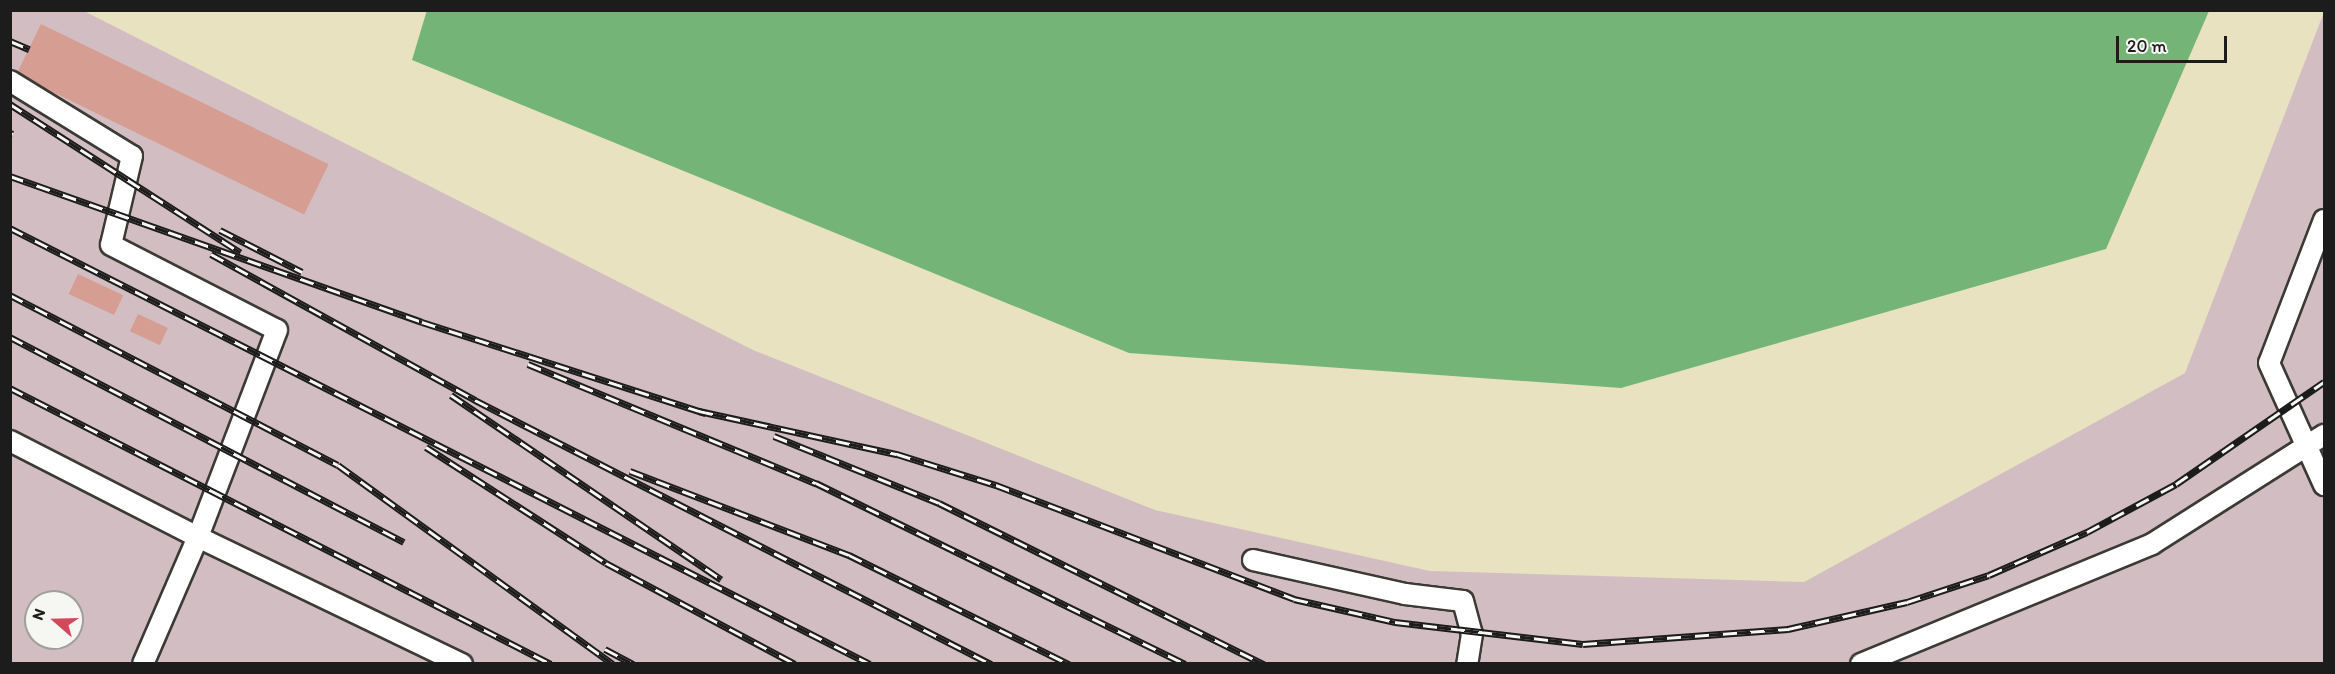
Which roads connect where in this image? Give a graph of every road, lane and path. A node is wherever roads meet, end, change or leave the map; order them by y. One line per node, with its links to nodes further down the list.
1 (10, 81): 7 (lane)
2 (2325, 220): 5 (lane)
3 (2325, 435): 5 (lane)
4 (10, 441): 7 (lane)
5 (2304, 446): 6 (lane); 12 (lane)
6 (2325, 485)
7 (198, 537): 9 (lane); 10 (lane)
8 (1253, 560): 11 (lane)
9 (143, 663)
10 (462, 663)
11 (1467, 663)
12 (1861, 663)

